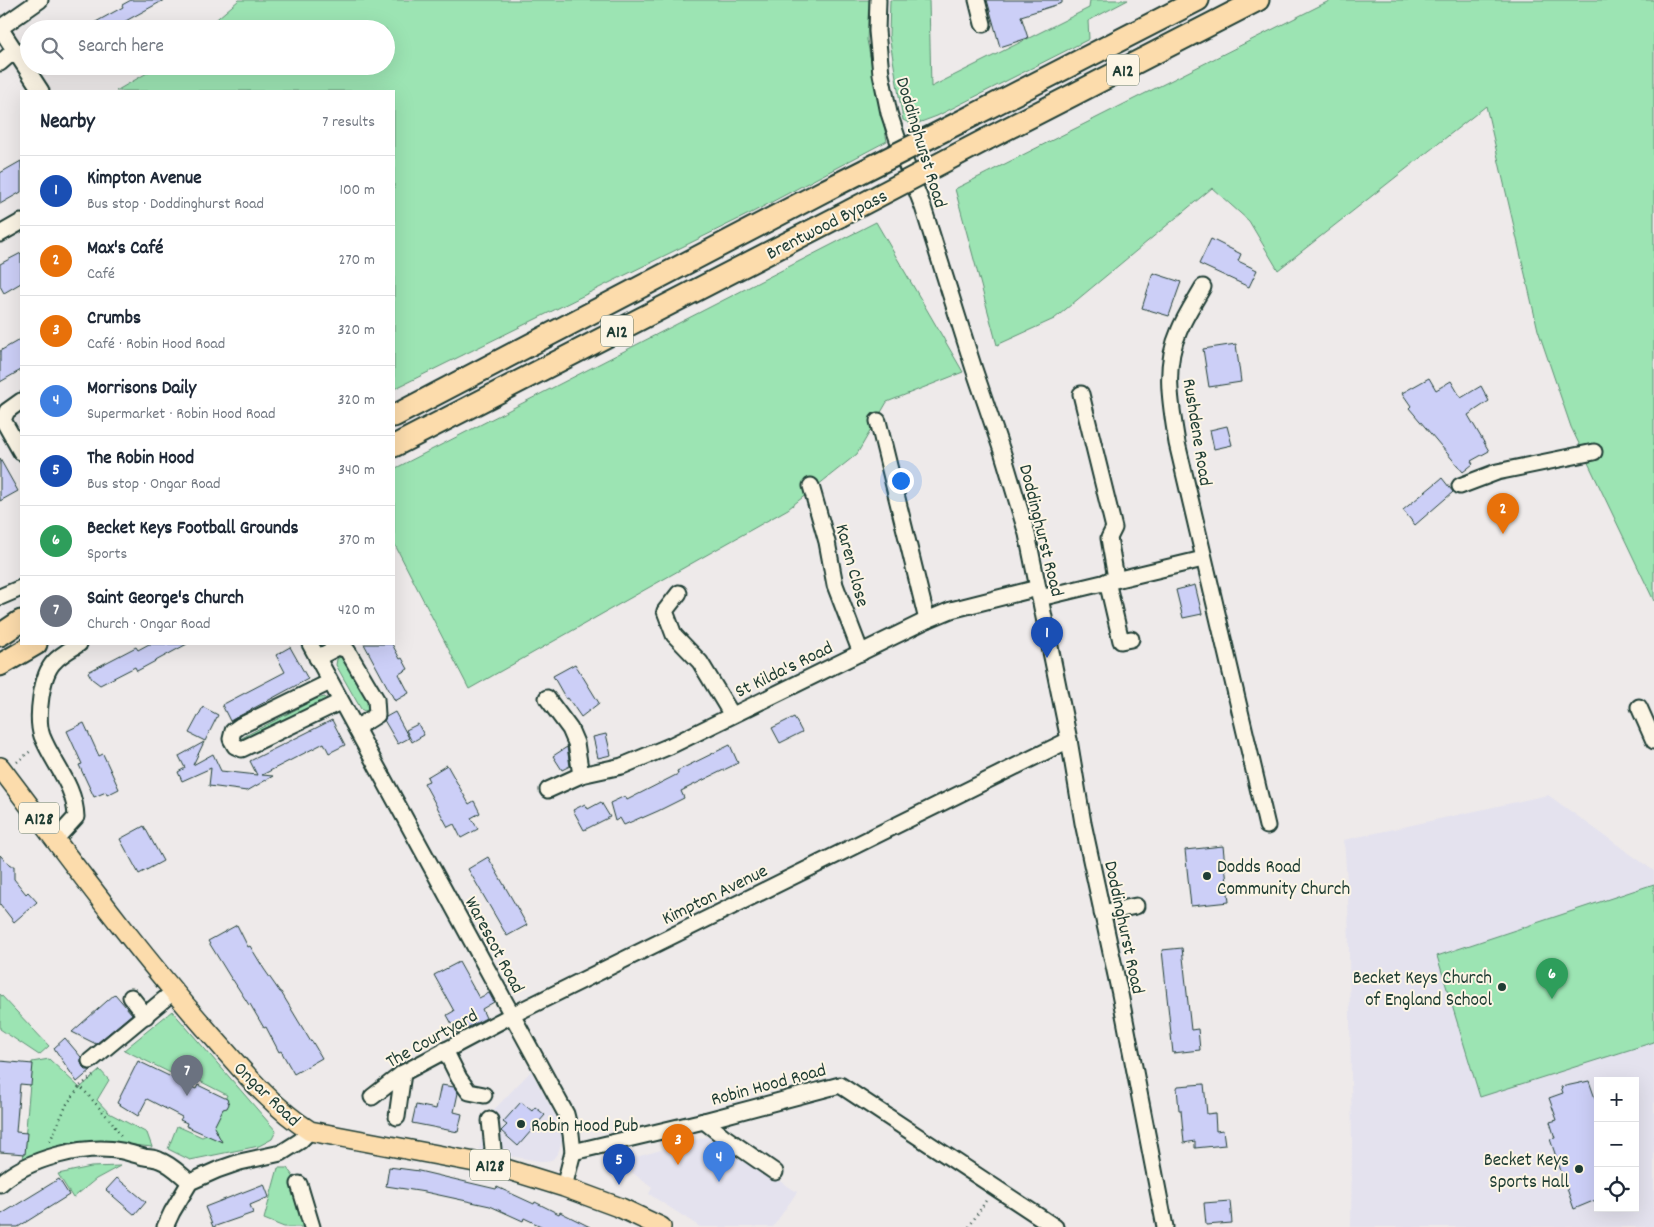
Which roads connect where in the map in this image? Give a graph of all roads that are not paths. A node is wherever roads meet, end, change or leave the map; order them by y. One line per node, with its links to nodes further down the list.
1 (40, 0): 7 (street)
2 (878, 0): 29 (street, Doddinghurst Road)
3 (977, 0): 6 (street)
4 (1198, 0): 18 (highway, Brentwood Bypass / A12, bridge)
5 (1258, 0): 20 (highway, Brentwood Bypass / A12, bridge)
6 (983, 24)
7 (0, 28): 8 (street)
8 (15, 50): 9 (street); 10 (street)
9 (20, 58)
10 (0, 63)
11 (31, 75): 12 (street)
12 (40, 90)
13 (20, 223): 14 (street)
14 (0, 234)
15 (1203, 287): 25 (street, Rushdene Road)
16 (1081, 394): 26 (street)
17 (20, 402): 21 (street)
18 (395, 415)
19 (878, 421): 31 (street)
20 (395, 445)
21 (20, 450)
22 (1594, 452): 24 (street)
23 (811, 486): 38 (street, Karen Close)
24 (1460, 486)
25 (1203, 558): 26 (street); 52 (street, Rushdene Road)
26 (1112, 580): 29 (street); 34 (street)
27 (20, 588): 30 (street)
28 (679, 593): 45 (street)
29 (1039, 593): 31 (street, St Kilda's Road); 47 (street, Doddinghurst Road)
30 (0, 597)
31 (927, 620): 38 (street, St Kilda's Road)
32 (20, 622): 33 (highway)
33 (0, 635)
34 (1131, 639)
35 (34, 645): 40 (highway)
36 (77, 645): 53 (street)
37 (311, 645): 39 (street, Warescot Road)
38 (862, 653): 45 (street, St Kilda's Road)
39 (318, 658): 41 (street, Warescot Road); 46 (street)
40 (0, 665)
41 (330, 682): 43 (street, Warescot Road); 43 (street)
42 (547, 698): 50 (street)
43 (340, 702): 46 (street, Warescot Road)
44 (1639, 707): 48 (street)
45 (732, 715): 50 (street, St Kilda's Road)
46 (356, 728): 58 (street, Warescot Road)
47 (1069, 740): 55 (street, Doddinghurst Road); 58 (street, Kimpton Avenue)
48 (1654, 741)
49 (2, 770): 53 (main road, Ongar Road / A128)
50 (580, 775): 51 (street, St Kilda's Road)
51 (548, 790)
52 (1267, 826)
53 (55, 840): 56 (main road, Ongar Road / A128)
54 (1136, 906): 55 (street)
55 (1102, 912): 80 (street, Doddinghurst Road)
56 (173, 992): 59 (street); 68 (main road, Ongar Road / A128)
57 (131, 997): 59 (street)
58 (512, 1015): 60 (street, The Courtyard); 69 (street, Warescot Road)
59 (146, 1016): 61 (street)
60 (445, 1050): 62 (street, The Courtyard); 63 (street)
61 (92, 1068)
62 (402, 1073): 64 (street, The Courtyard); 65 (street)
63 (484, 1096)
64 (372, 1097)
65 (397, 1117)
66 (490, 1120): 70 (street)
67 (704, 1121): 69 (street, Robin Hood Road); 71 (street); 79 (street, Robin Hood Road)
68 (310, 1131): 70 (main road, Ongar Road / A128); 72 (street)
69 (573, 1152): 75 (street, Warescot Road)
70 (490, 1165): 75 (main road, Ongar Road / A128)
71 (775, 1172)
72 (190, 1182): 73 (street); 76 (street)
73 (0, 1184)
74 (299, 1184): 77 (street)
75 (564, 1187): 78 (main road, Ongar Road / A128)
76 (165, 1227)
77 (312, 1227)
78 (661, 1227)
79 (1055, 1227)
80 (1165, 1227)

